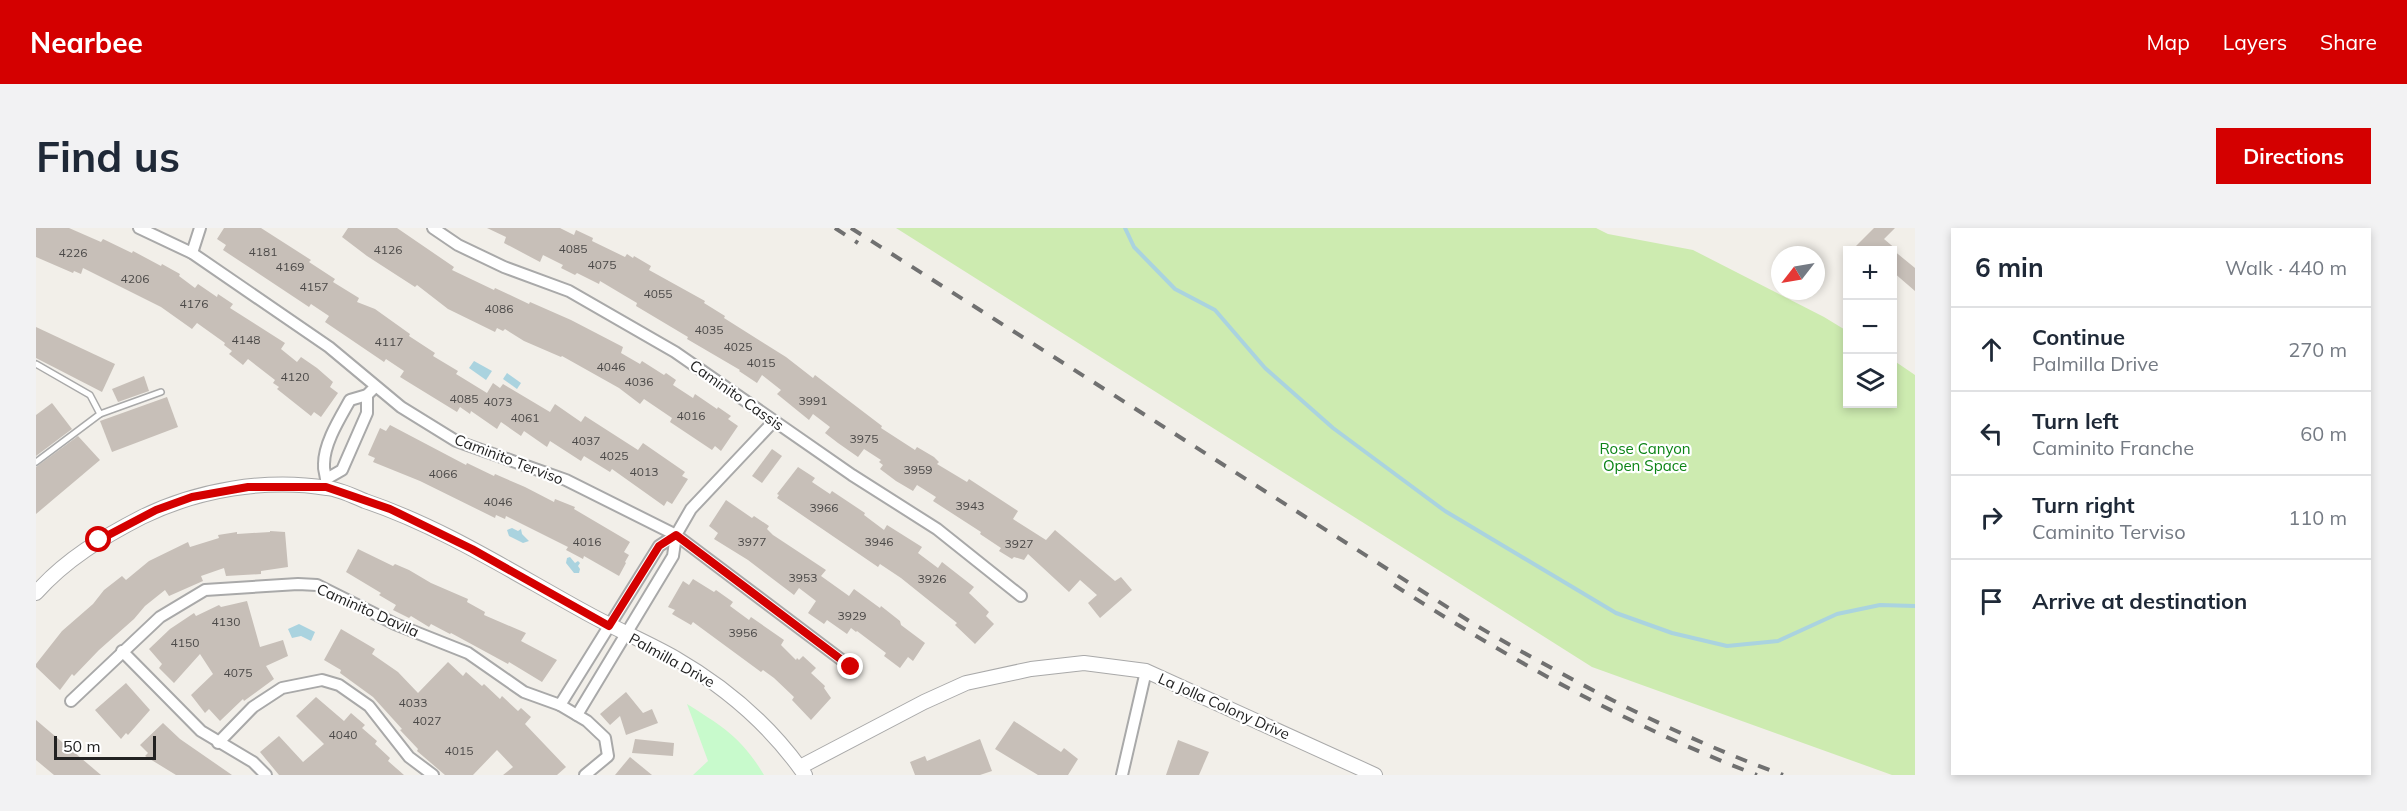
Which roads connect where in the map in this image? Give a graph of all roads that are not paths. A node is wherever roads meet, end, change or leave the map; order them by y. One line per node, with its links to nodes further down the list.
1 (139, 228): 4 (street, Caminito Terviso)
2 (200, 228): 4 (street)
3 (433, 228): 9 (street, Caminito Cassis)
4 (192, 253): 6 (street, Caminito Terviso)
5 (36, 364): 8 (lane)
6 (371, 391): 10 (street); 11 (street); 14 (street, Caminito Terviso)
7 (161, 392): 8 (lane)
8 (100, 414): 12 (lane)
9 (774, 421): 14 (street); 16 (street, Caminito Cassis)
10 (328, 448): 11 (street); 13 (street)
11 (348, 455): 13 (street)
12 (36, 462)
13 (327, 483): 15 (street, Palmilla Drive); 17 (street, Palmilla Drive)
14 (676, 535): 17 (street); 18 (street); 20 (street, Caminito Terviso)
15 (36, 593)
16 (1021, 596)
17 (609, 626): 18 (street, Palmilla Drive); 23 (street)
18 (626, 634): 24 (street); 26 (street, Palmilla Drive)
19 (122, 651): 22 (street, Caminito Davila); 23 (street, Caminito Davila); 25 (street)
20 (851, 667)
21 (1146, 671): 26 (street, La Jolla Colony Drive); 30 (street); 31 (street, La Jolla Colony Drive)
22 (71, 701)
23 (560, 705): 24 (street, Caminito Davila)
24 (577, 715): 29 (street, Caminito Davila)
25 (218, 743): 27 (street); 28 (street)
26 (803, 771)
27 (266, 775)
28 (433, 775)
29 (585, 775)
30 (1122, 775)
31 (1375, 775)

